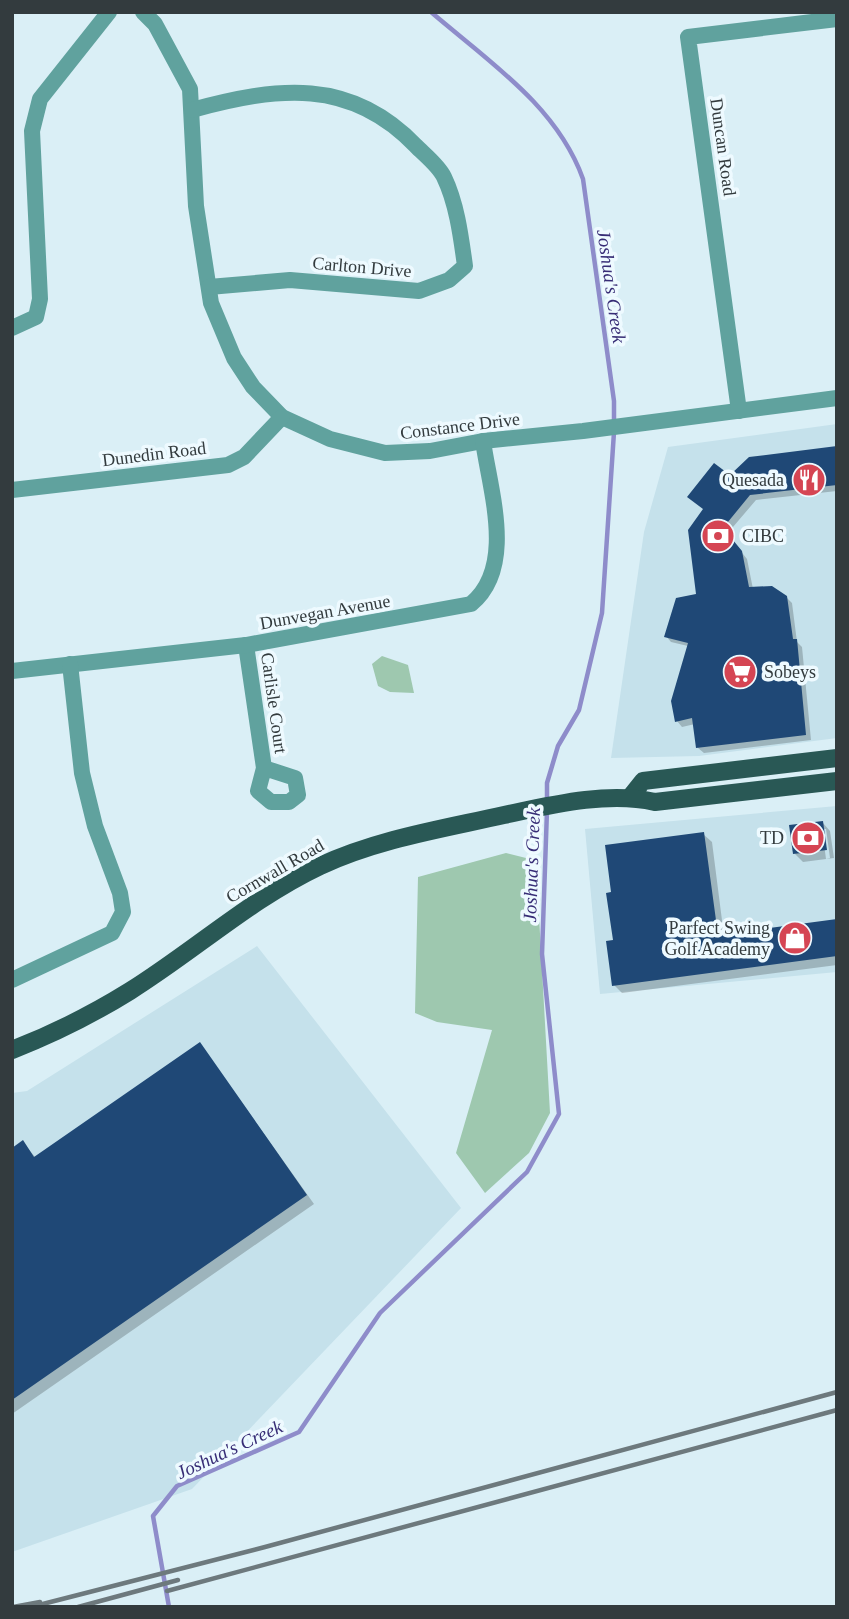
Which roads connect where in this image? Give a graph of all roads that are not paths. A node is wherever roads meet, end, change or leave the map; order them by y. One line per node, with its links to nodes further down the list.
1 (109, 12): 6 (street)
2 (143, 12): 4 (street, Constance Drive)
3 (837, 19): 8 (street, Duncan Road)
4 (192, 110): 5 (street, Constance Drive); 5 (street, Carlton Drive)
5 (209, 287): 9 (street, Constance Drive)
6 (12, 328)
7 (837, 398): 8 (street, Constance Drive)
8 (739, 411): 10 (street, Constance Drive)
9 (282, 417): 10 (street, Constance Drive); 11 (street, Dunedin Road)
10 (483, 441): 12 (street, Dunvegan Avenue)
11 (12, 490)
12 (246, 645): 13 (street, Dunvegan Avenue); 16 (street, Carlisle Court)
13 (70, 664): 14 (street, Dunvegan Avenue); 19 (street)
14 (12, 671)
15 (837, 758): 18 (main road, Cornwall Road)
16 (264, 768)
17 (837, 781): 18 (main road, Cornwall Road)
18 (631, 796): 20 (main road, Cornwall Road)
19 (12, 980)
20 (12, 1051)

